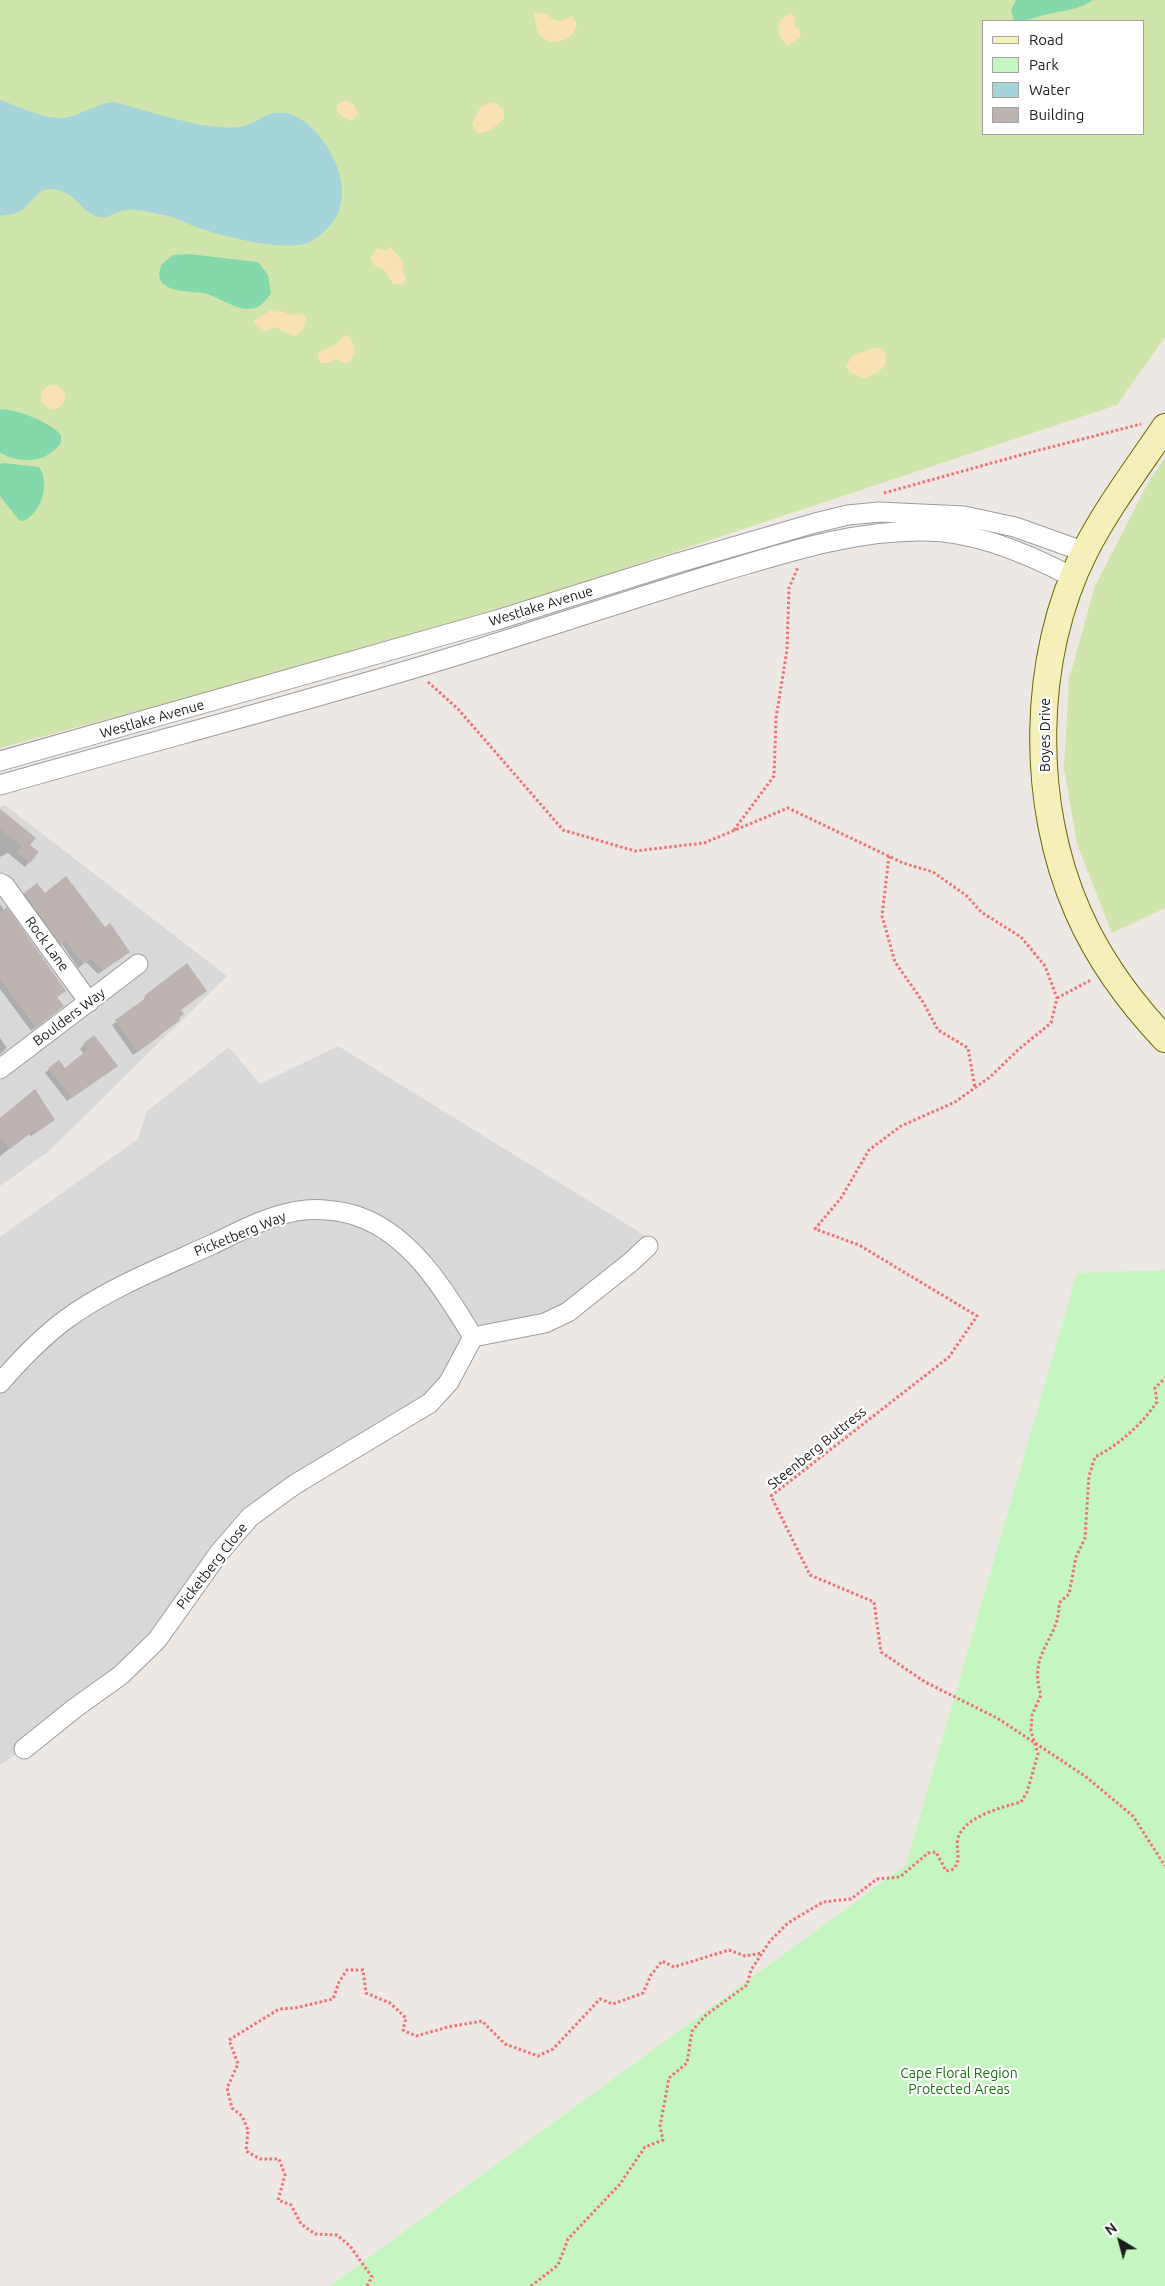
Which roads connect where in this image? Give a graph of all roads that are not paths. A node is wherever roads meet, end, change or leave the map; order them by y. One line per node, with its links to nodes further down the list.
1 (1155, 425): 2 (main road, Boyes Drive)
2 (1085, 552): 3 (main road, Boyes Drive); 4 (street, Westlake Avenue)
3 (1074, 578): 5 (street, Westlake Avenue); 9 (main road, Boyes Drive)
4 (0, 761)
5 (0, 785)
6 (2, 885): 8 (street, Rock Lane)
7 (138, 964): 8 (street, Boulders Way)
8 (89, 1002): 10 (street, Boulders Way)
9 (1165, 1040)
10 (0, 1069)
11 (648, 1246): 12 (street)
12 (473, 1337): 13 (street, Picketberg Way); 14 (street, Picketberg Close)
13 (0, 1383)
14 (24, 1749)

